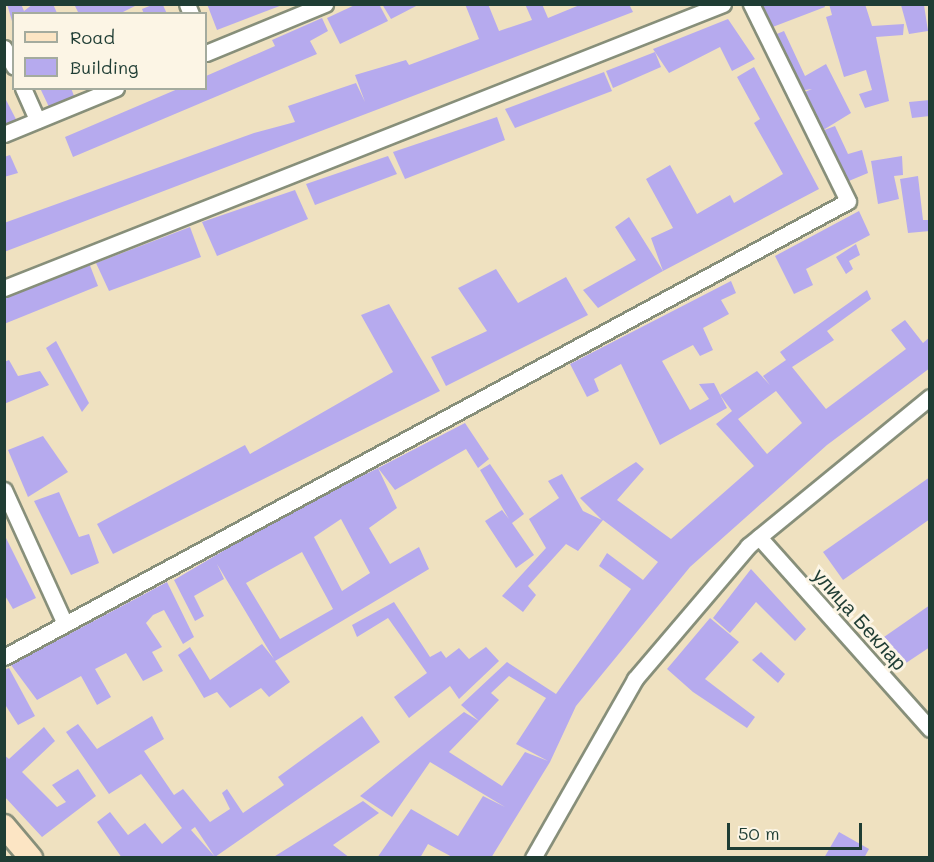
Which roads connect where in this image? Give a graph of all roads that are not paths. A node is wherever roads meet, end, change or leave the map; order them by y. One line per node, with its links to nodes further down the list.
1 (325, 4): 5 (street)
2 (723, 4): 11 (street)
3 (750, 4): 15 (street)
4 (4, 48): 6 (street)
5 (207, 50)
6 (12, 64)
7 (24, 90): 9 (street)
8 (111, 90): 9 (street)
9 (38, 120): 10 (street)
10 (4, 134)
11 (4, 288)
12 (930, 397): 14 (street)
13 (4, 490): 15 (street)
14 (759, 537): 17 (street, улица Беклар); 20 (street)
15 (65, 624): 16 (street)
16 (4, 657)
17 (930, 729)
18 (4, 826): 19 (street)
19 (31, 858)
20 (533, 858)

